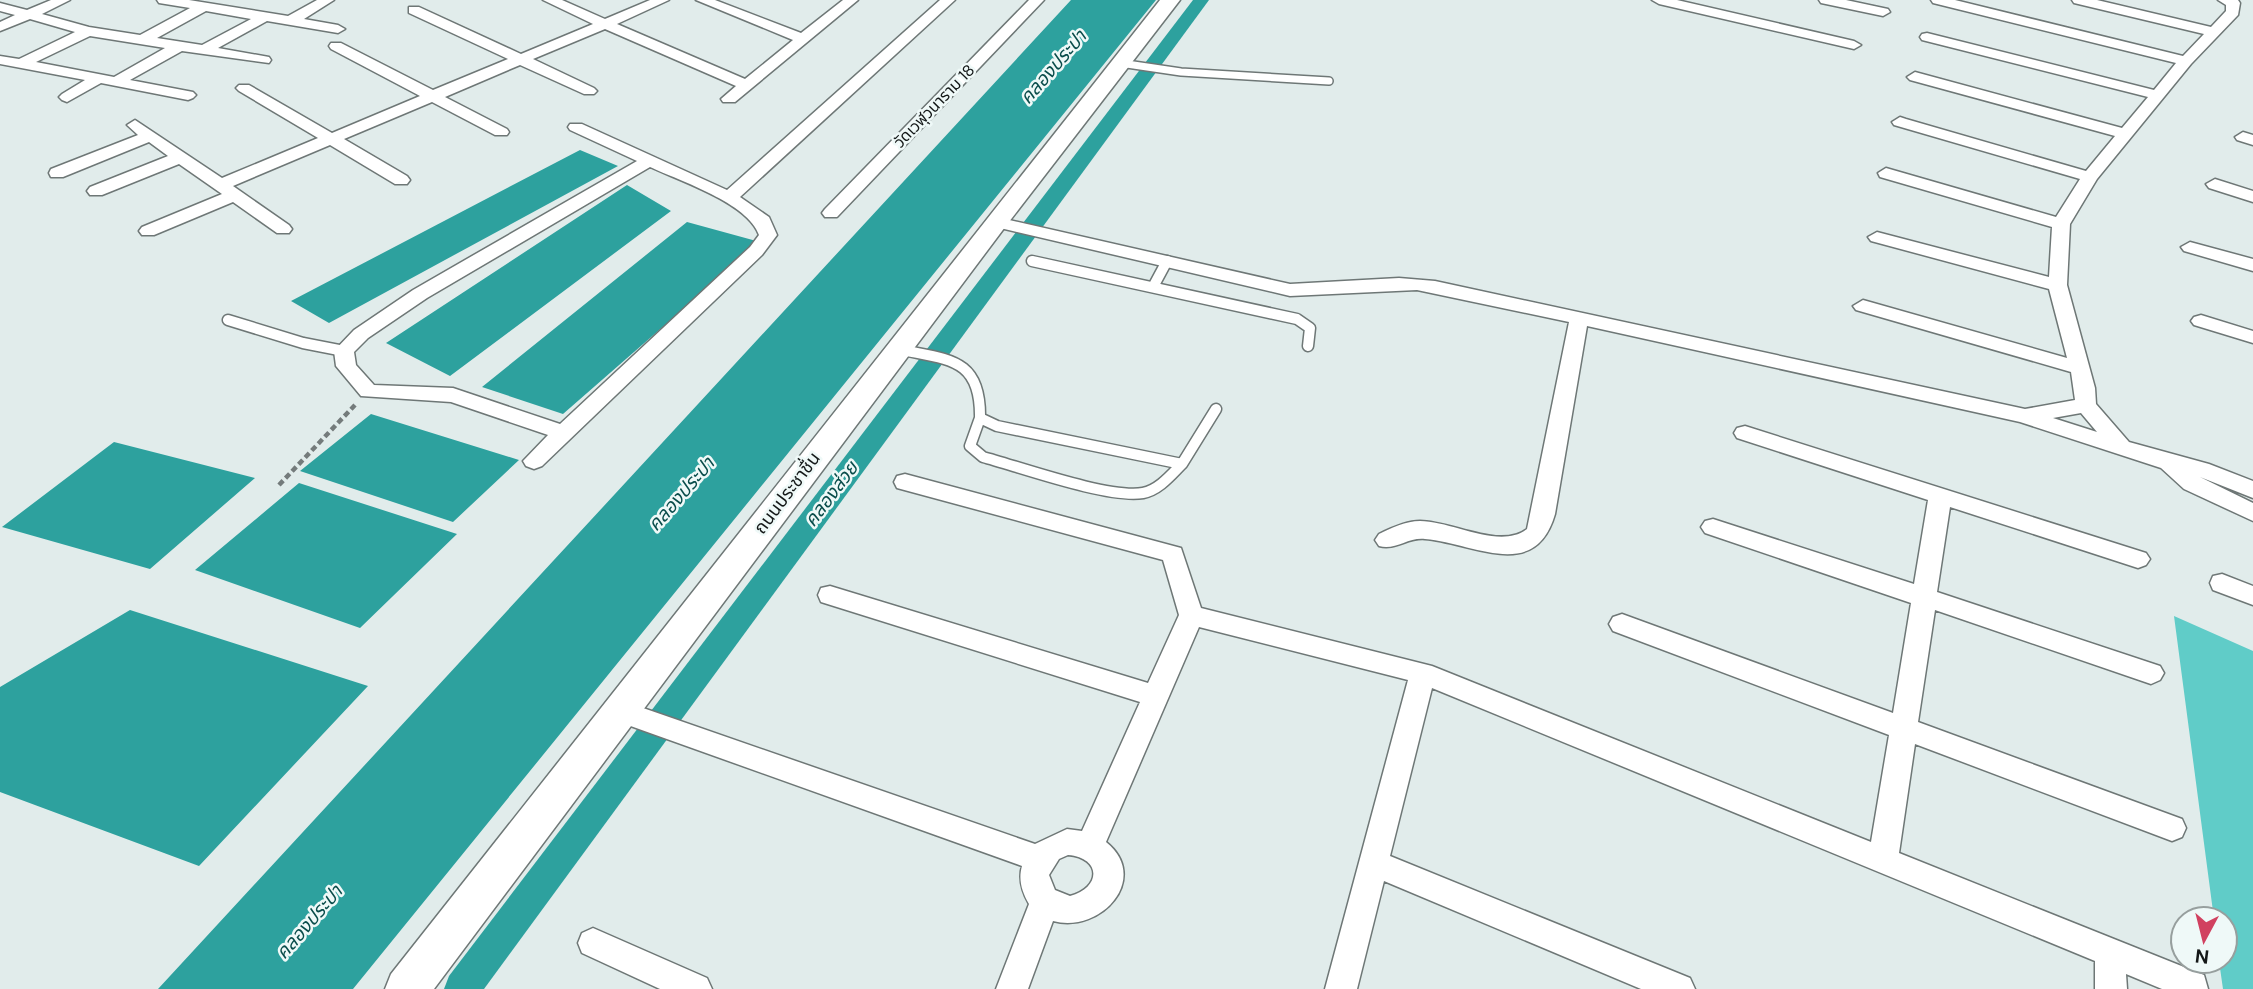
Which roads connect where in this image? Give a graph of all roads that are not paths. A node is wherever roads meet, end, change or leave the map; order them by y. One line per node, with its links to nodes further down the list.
1 (63, 0): 22 (street)
2 (164, 0): 19 (street)
3 (232, 0): 19 (street)
4 (327, 0): 24 (street)
5 (550, 0): 25 (street)
6 (662, 0): 25 (street)
7 (703, 0): 31 (street)
8 (851, 0): 31 (street)
9 (948, 0): 70 (street)
10 (1037, 0): 72 (street, วัดเวฬุวนาราม 18)
11 (1170, 0): 41 (street, ถนนประชาชื่น)
12 (1659, 0): 17 (street)
13 (1826, 0): 21 (street)
14 (1938, 0): 39 (street)
15 (2079, 0): 29 (street)
16 (2225, 0): 29 (street)
17 (1678, 2): 33 (street)
18 (0, 6): 22 (street)
19 (210, 8): 23 (street); 32 (street)
20 (414, 10): 37 (street)
21 (1883, 12)
22 (27, 15): 26 (street); 28 (street)
23 (264, 17): 24 (street); 36 (street)
24 (290, 21): 27 (street)
25 (605, 24): 37 (street); 46 (street)
26 (0, 27)
27 (338, 29)
28 (88, 31): 32 (street); 40 (street)
29 (2216, 32): 39 (street)
30 (1927, 37): 50 (street)
31 (803, 39): 46 (street)
32 (142, 40): 34 (street)
33 (1854, 45)
34 (180, 46): 36 (street); 45 (street)
35 (336, 46): 51 (street)
36 (204, 50): 38 (street)
37 (519, 58): 48 (street); 51 (street)
38 (264, 60)
39 (2186, 61): 50 (street)
40 (7, 63): 43 (street)
41 (1120, 63): 44 (lane); 73 (street, ถนนประชาชื่น)
42 (1915, 77): 58 (street)
43 (98, 79): 45 (street); 52 (street)
44 (1329, 81)
45 (115, 82): 49 (street)
46 (746, 85): 53 (street)
47 (244, 88): 60 (street)
48 (589, 91)
49 (188, 94)
50 (2157, 95): 58 (street)
51 (432, 96): 57 (street); 60 (street)
52 (67, 97)
53 (729, 99)
54 (1900, 122): 65 (street)
55 (135, 125): 59 (street)
56 (576, 127): 62 (street)
57 (501, 132)
58 (2126, 134): 65 (street)
59 (150, 136): 61 (street); 63 (street)
60 (331, 139): 66 (street); 68 (street)
61 (181, 157): 68 (street); 69 (street)
62 (651, 160): 70 (street); 91 (street)
63 (57, 173)
64 (1886, 173): 74 (street)
65 (2090, 177): 74 (street)
66 (401, 180)
67 (2215, 184): 71 (street)
68 (228, 190): 75 (street); 76 (street)
69 (96, 191)
70 (729, 197): 97 (street)
71 (2253, 197)
72 (831, 212)
73 (996, 222): 80 (street); 90 (street, ถนนประชาชื่น)
74 (2061, 224): 82 (street)
75 (283, 229)
76 (148, 232)
77 (1877, 237): 82 (street)
78 (2190, 247): 81 (street)
79 (1032, 261): 83 (lane)
80 (1167, 261): 83 (lane); 85 (street)
81 (2253, 265)
82 (2058, 285): 92 (street)
83 (1153, 286): 89 (lane)
84 (1863, 306): 92 (street)
85 (1579, 319): 95 (street); 108 (street)
86 (228, 320): 91 (lane)
87 (2201, 321): 88 (street)
88 (2253, 337)
89 (1308, 346)
90 (898, 349): 96 (lane); 119 (street, ถนนประชาชื่น)
91 (344, 351): 97 (street)
92 (2080, 368): 93 (street)
93 (2086, 405): 95 (street); 99 (street)
94 (1216, 409): 102 (lane)
95 (2024, 416): 99 (street)
96 (981, 418): 102 (lane); 102 (lane)
97 (564, 433): 100 (street)
98 (1745, 433): 105 (street)
99 (2120, 445): 101 (street)
100 (534, 461)
101 (2167, 462): 104 (street); 106 (street)
102 (1182, 464)
103 (905, 482): 114 (street)
104 (2253, 490)
105 (1940, 496): 109 (street); 113 (street)
106 (2253, 513)
107 (1713, 527): 113 (street)
108 (1387, 540)
109 (2138, 559)
110 (2222, 583): 112 (street)
111 (830, 595): 118 (street)
112 (2253, 596)
113 (1924, 597): 117 (street); 120 (street)
114 (1191, 615): 116 (street); 118 (street)
115 (1622, 624): 120 (street)
116 (1423, 673): 125 (street); 126 (street)
117 (2151, 673)
118 (1156, 696): 123 (street)
119 (626, 713): 121 (street); 131 (street, ถนนประชาชื่น)
120 (1903, 729): 122 (street); 125 (street)
121 (688, 736): 124 (street)
122 (2172, 828)
123 (1090, 846): 124 (street); 127 (street)
124 (1039, 859): 127 (street)
125 (1883, 860): 129 (street)
126 (1374, 863): 134 (street); 135 (street)
127 (1045, 902): 133 (street)
128 (593, 943): 132 (street)
129 (2110, 952): 130 (street); 136 (street)
130 (2193, 986)
131 (407, 989)
132 (696, 989)
133 (1012, 989)
134 (1341, 989)
135 (1679, 989)
136 (2111, 989)

